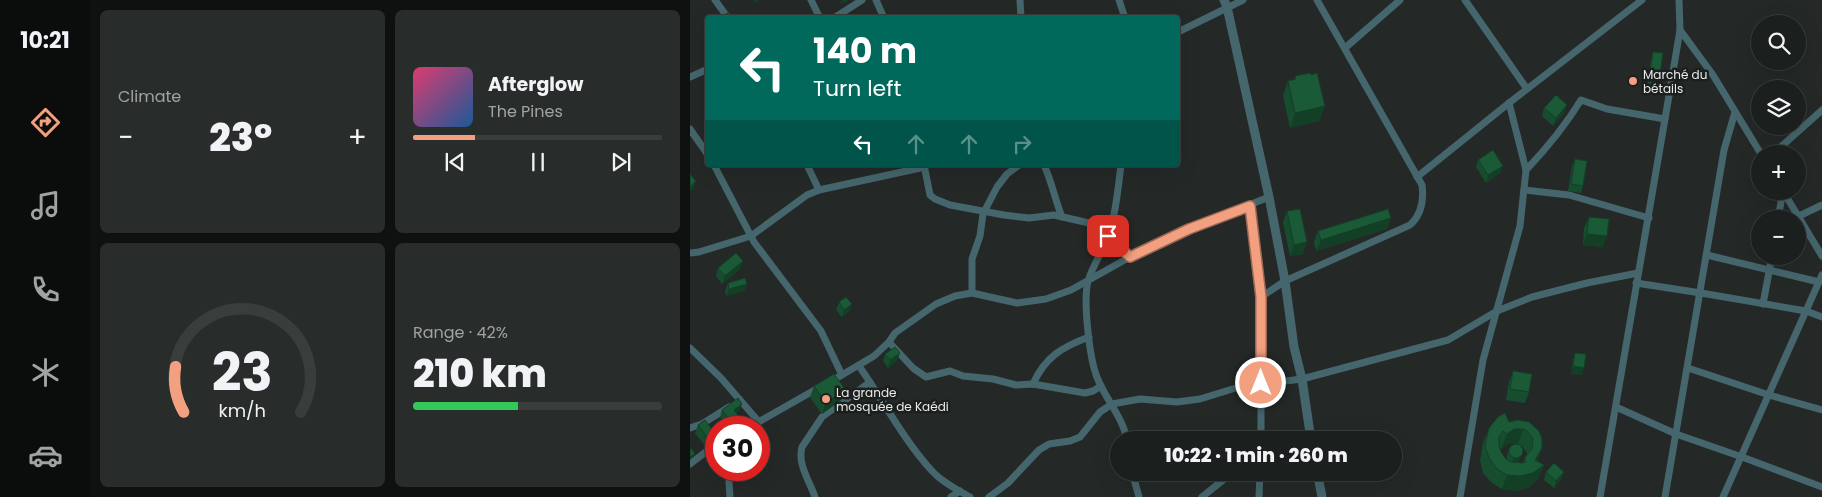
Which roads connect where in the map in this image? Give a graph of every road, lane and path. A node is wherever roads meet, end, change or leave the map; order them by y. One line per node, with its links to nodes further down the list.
1 (715, 0): 14 (street)
2 (811, 0): 15 (street)
3 (862, 0): 16 (street)
4 (876, 0): 17 (street)
5 (1020, 0): 18 (street)
6 (1119, 0): 19 (street)
7 (1243, 0): 13 (street)
8 (1400, 0): 22 (street)
9 (1465, 0): 25 (street)
10 (1642, 0): 25 (street)
11 (1679, 0): 20 (street)
12 (1320, 1): 22 (street)
13 (1226, 4): 21 (street); 45 (street)
14 (726, 15)
15 (818, 15)
16 (839, 15)
17 (883, 15)
18 (1021, 15)
19 (1124, 15)
20 (1680, 30): 28 (street); 29 (street)
21 (1180, 31)
22 (1345, 48): 42 (street)
23 (705, 70): 24 (street)
24 (690, 77)
25 (1527, 89): 26 (street)
26 (1509, 103): 41 (street); 42 (street)
27 (1822, 110): 32 (street)
28 (1735, 112): 31 (street); 58 (street)
29 (1665, 119): 41 (street); 53 (street)
30 (690, 129): 33 (street)
31 (1755, 145)
32 (1783, 145)
33 (705, 151)
34 (715, 167): 55 (street)
35 (808, 167): 43 (street)
36 (920, 167): 43 (street)
37 (924, 167): 50 (street)
38 (1017, 167): 50 (street)
39 (1045, 167): 52 (street)
40 (1121, 167): 56 (street)
41 (1526, 170): 44 (street)
42 (1418, 178): 66 (street)
43 (819, 190): 55 (street)
44 (1524, 190): 53 (street); 72 (street)
45 (1269, 197): 47 (street); 66 (street)
46 (1822, 205): 51 (street)
47 (1250, 206): 60 (street); 70 (street)
48 (1780, 210): 49 (street)
49 (1795, 210)
50 (984, 211): 52 (street); 68 (street)
51 (1806, 212)
52 (1062, 217): 56 (street)
53 (1649, 218): 63 (street)
54 (1806, 229): 59 (street)
55 (751, 236): 57 (street); 80 (street)
56 (1108, 236): 60 (street); 65 (street)
57 (690, 254)
58 (1707, 255): 62 (street); 69 (street)
59 (1822, 256)
60 (1130, 257): 65 (street)
61 (1770, 265): 62 (street)
62 (1769, 269): 64 (street); 71 (street)
63 (1638, 273): 67 (street); 72 (street)
64 (1820, 279): 73 (street)
65 (1088, 281): 68 (street); 75 (street)
66 (1285, 281): 70 (street); 81 (street)
67 (1636, 283): 69 (street); 89 (street)
68 (972, 293): 76 (street)
69 (1701, 293): 71 (street); 79 (street)
70 (1261, 297): 83 (street)
71 (1763, 304): 73 (street)
72 (1496, 311): 81 (street); 117 (street)
73 (1806, 312): 74 (street); 86 (street)
74 (1822, 317)
75 (1089, 337): 84 (street); 85 (street)
76 (889, 342): 78 (street); 84 (street)
77 (690, 348): 87 (street)
78 (859, 366): 80 (street); 82 (street)
79 (1688, 368): 86 (street); 97 (street)
80 (842, 375): 92 (street)
81 (1302, 379): 83 (street); 96 (street)
82 (870, 382): 107 (street); 109 (street)
83 (1261, 383): 88 (street); 95 (street)
84 (1034, 384): 85 (street)
85 (1100, 386): 88 (street)
86 (1769, 395): 90 (street); 99 (street)
87 (739, 401): 91 (street); 93 (street)
88 (1112, 404): 94 (street); 112 (street)
89 (1616, 407): 97 (street); 118 (street)
90 (1822, 410)
91 (753, 416)
92 (770, 416)
93 (690, 428)
94 (1124, 431)
95 (1261, 431)
96 (1310, 431)
97 (1676, 434): 99 (street); 119 (street)
98 (705, 452): 100 (street)
99 (1742, 456): 106 (street); 120 (street)
100 (690, 464)
101 (1135, 481): 113 (street)
102 (1222, 481): 114 (street)
103 (1260, 481): 115 (street)
104 (1319, 481): 116 (street)
105 (729, 482): 108 (street)
106 (1822, 487)
107 (960, 491): 110 (street); 111 (street)
108 (730, 497)
109 (815, 497)
110 (950, 497)
111 (970, 497)
112 (988, 497)
113 (1139, 497)
114 (1202, 497)
115 (1259, 497)
116 (1322, 497)
117 (1460, 497)
118 (1600, 497)
119 (1665, 497)
120 (1723, 497)

